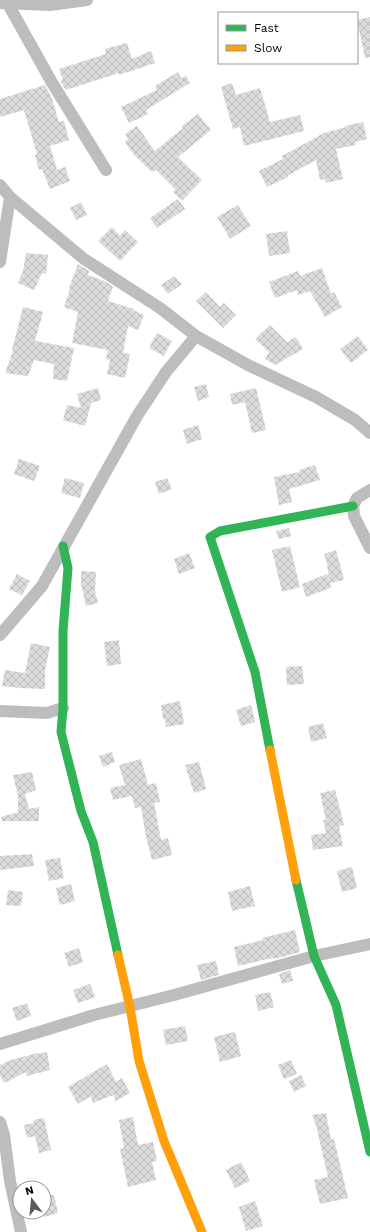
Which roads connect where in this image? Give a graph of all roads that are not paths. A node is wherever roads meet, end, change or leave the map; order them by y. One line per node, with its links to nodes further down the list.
1 (87, 0): 2 (street)
2 (4, 4): 3 (street)
3 (106, 170)
4 (0, 185): 5 (street)
5 (10, 196): 6 (street); 7 (street)
6 (0, 262)
7 (196, 336): 8 (street); 11 (street)
8 (370, 433)
9 (370, 490): 10 (street)
10 (353, 506): 12 (street); 17 (street)
11 (63, 546): 13 (street); 14 (street)
12 (370, 548)
13 (0, 635)
14 (63, 708): 15 (street); 18 (street)
15 (0, 711)
16 (370, 944): 17 (street)
17 (314, 956): 18 (street); 21 (street)
18 (130, 1006): 19 (street); 23 (street)
19 (0, 1044)
20 (0, 1122): 22 (street)
21 (370, 1152)
22 (21, 1232)
23 (202, 1232)

